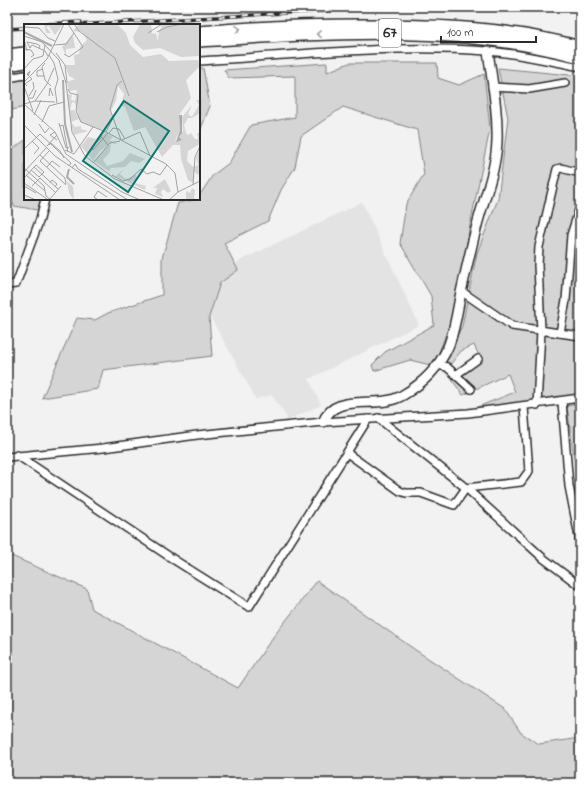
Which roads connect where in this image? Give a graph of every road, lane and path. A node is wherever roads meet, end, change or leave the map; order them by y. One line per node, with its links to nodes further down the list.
1 (200, 32): 3 (main road, 67, one-way to 3)
2 (200, 41): 7 (main road, 67, one-way to 2)
3 (580, 47)
4 (488, 51): 8 (street); 11 (street); 15 (street)
5 (24, 52): 6 (main road)
6 (7, 55)
7 (580, 57)
8 (200, 61)
9 (24, 62): 10 (main road)
10 (7, 65)
11 (580, 67)
12 (24, 75): 13 (street)
13 (7, 78)
14 (565, 83): 15 (street)
15 (492, 87): 20 (street)
16 (580, 173): 21 (street)
17 (45, 200): 19 (street)
18 (580, 207): 22 (street)
19 (7, 285)
20 (461, 292): 21 (street); 25 (street)
21 (541, 330): 22 (street); 30 (street)
22 (560, 333): 23 (street)
23 (580, 336)
24 (478, 359): 26 (street)
25 (438, 365): 26 (street); 34 (street)
26 (457, 374): 27 (street)
27 (471, 389)
28 (580, 398): 29 (street)
29 (562, 402): 30 (street); 39 (street)
30 (536, 405): 31 (street)
31 (524, 407): 32 (street); 38 (street)
32 (378, 418): 33 (street); 38 (street)
33 (368, 419): 34 (street); 35 (street)
34 (323, 422): 36 (street)
35 (347, 453): 36 (street); 38 (street)
36 (17, 455): 37 (street)
37 (7, 457)
38 (466, 488): 40 (street)
39 (580, 542)
40 (580, 586)

